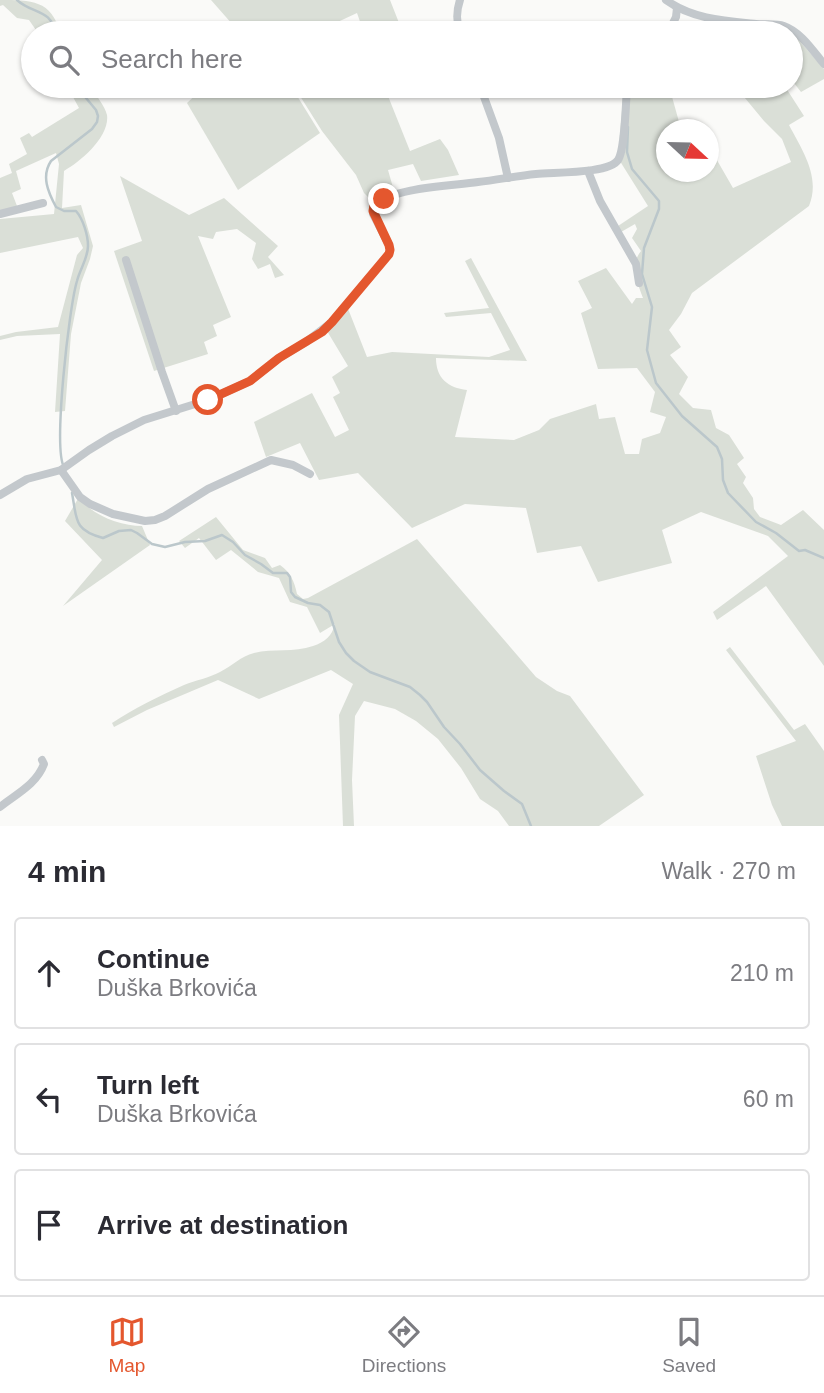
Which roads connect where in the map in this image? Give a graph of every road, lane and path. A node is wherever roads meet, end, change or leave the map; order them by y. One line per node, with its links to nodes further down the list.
1 (460, 0): 4 (street)
2 (666, 0): 3 (street)
3 (677, 8): 5 (street); 6 (street)
4 (458, 21)
5 (674, 21)
6 (733, 21)
7 (803, 39): 8 (street)
8 (823, 62)
9 (484, 98): 12 (street)
10 (626, 98): 11 (street)
11 (588, 171): 12 (street); 16 (street)
12 (508, 178): 17 (street)
13 (43, 203): 14 (street)
14 (0, 214)
15 (126, 260): 17 (street)
16 (639, 283)
17 (176, 411): 18 (street)
18 (61, 470): 19 (street); 20 (street)
19 (310, 474)
20 (0, 495)
21 (42, 760): 22 (street)
22 (0, 807)

